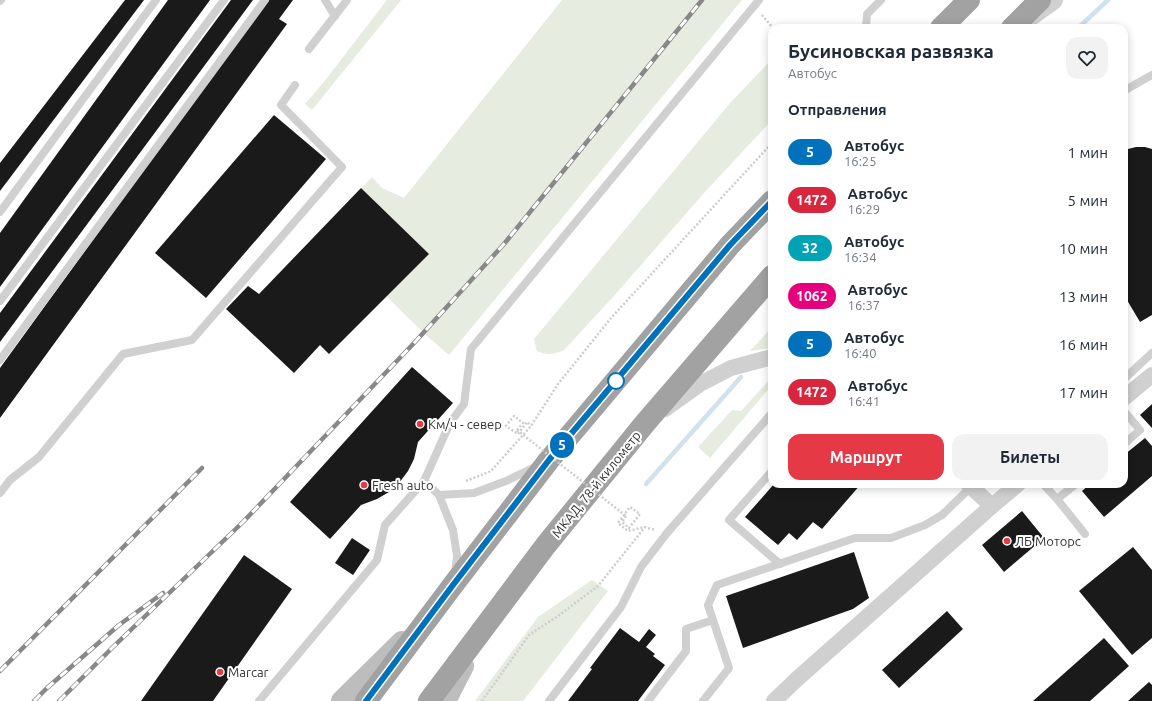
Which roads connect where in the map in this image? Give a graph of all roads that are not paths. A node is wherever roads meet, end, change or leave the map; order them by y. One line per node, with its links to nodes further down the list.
1 (156, 0): 21 (lane)
2 (224, 0): 23 (lane)
3 (265, 0): 26 (lane)
4 (325, 0): 11 (lane)
5 (347, 0): 11 (lane)
6 (881, 0): 12 (lane)
7 (969, 0): 13 (highway)
8 (1040, 0): 14 (highway)
9 (1053, 0): 15 (street)
10 (757, 3): 36 (lane)
11 (335, 16): 16 (lane)
12 (866, 24)
13 (945, 24)
14 (1016, 24)
15 (1018, 24)
16 (309, 49)
17 (1152, 75): 19 (lane)
18 (295, 85): 42 (lane)
19 (1128, 88)
20 (768, 205): 34 (highway)
21 (0, 212)
22 (768, 281): 32 (highway, МКАД, 78-й километр)
23 (0, 302)
24 (1152, 353): 28 (lane)
25 (768, 358): 32 (street)
26 (0, 360)
27 (1152, 375): 29 (street)
28 (1128, 376)
29 (1128, 395)
30 (1128, 415): 33 (lane)
31 (768, 418): 52 (lane)
32 (646, 422): 51 (highway, МКАД, 78-й километр)
33 (1128, 440)
34 (549, 460): 43 (lane); 48 (highway)
35 (768, 476): 47 (lane)
36 (424, 482): 43 (lane); 53 (lane)
37 (967, 488): 47 (lane)
38 (973, 488): 45 (street)
39 (1013, 488): 45 (street)
40 (1046, 488): 44 (lane)
41 (1071, 488): 44 (lane)
42 (0, 493)
43 (439, 495): 48 (lane)
44 (1057, 500): 46 (lane)
45 (992, 506): 60 (street)
46 (1086, 534)
47 (780, 564): 50 (lane)
48 (453, 585): 49 (highway)
49 (433, 612): 54 (main road); 55 (highway)
50 (713, 620): 58 (lane); 59 (lane)
51 (480, 632): 56 (highway, МКАД, 78-й километр); 57 (main road)
52 (553, 700)
53 (259, 701)
54 (342, 701)
55 (366, 701)
56 (430, 701)
57 (445, 701)
58 (648, 701)
59 (704, 701)
60 (774, 701)

